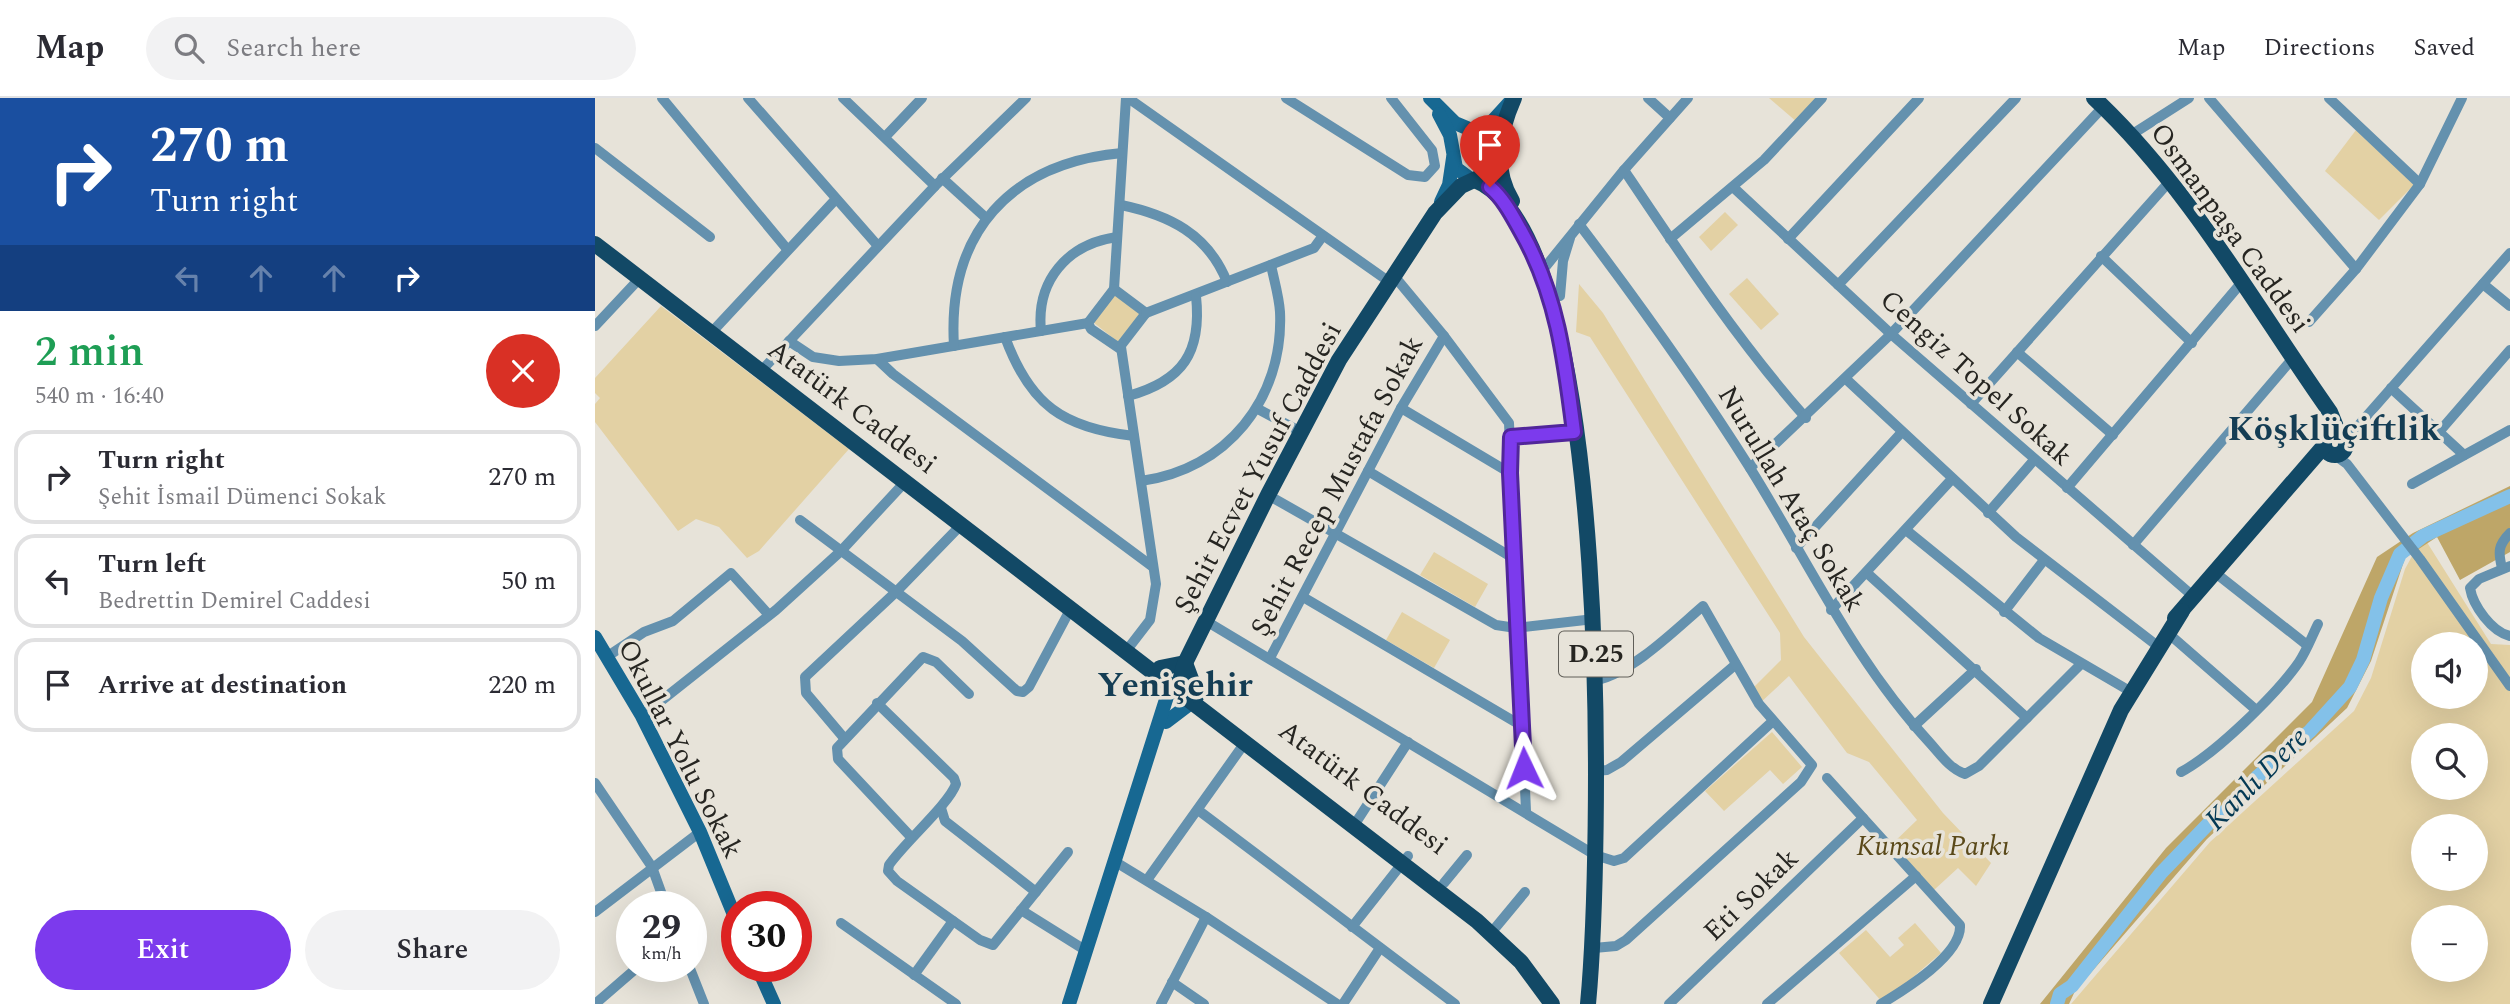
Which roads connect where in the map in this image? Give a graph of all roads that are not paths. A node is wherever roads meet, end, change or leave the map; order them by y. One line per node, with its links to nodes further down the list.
1 (662, 98): 47 (street)
2 (748, 98): 34 (street)
3 (843, 98): 23 (street)
4 (922, 98): 23 (street)
5 (1026, 98): 30 (street)
6 (1127, 98): 26 (street); 42 (street)
7 (1286, 98): 8 (street)
8 (1391, 98)
9 (1430, 98): 10 (main road); 27 (main road, D.25)
10 (1513, 98): 25 (main road, D.25)
11 (1648, 98): 21 (street)
12 (1688, 98): 21 (street)
13 (1822, 98): 33 (street)
14 (1919, 98): 44 (street)
15 (2015, 98): 58 (street)
16 (2189, 98): 22 (street)
17 (2209, 98): 52 (street)
18 (2329, 98): 32 (street)
19 (2462, 98): 32 (street)
20 (2099, 102): 22 (main road, Osmanpaşa Caddesi); 69 (street)
21 (1670, 118): 28 (street)
22 (2131, 135): 31 (main road, Osmanpaşa Caddesi)
23 (885, 137): 30 (street)
24 (595, 148): 40 (street)
25 (1500, 148): 29 (main road, D.25); 51 (main road, D.25)
26 (1122, 153): 35 (street); 37 (street)
27 (1453, 153): 29 (main road, D.25); 36 (main road, Şehit Ecvet Yusuf Caddesi)
28 (1624, 170): 38 (street); 43 (street)
29 (1474, 180): 36 (main road, Şehit Ecvet Yusuf Caddesi); 51 (main road, D.25)
30 (939, 182): 37 (street); 46 (street)
31 (2169, 182): 49 (street); 56 (main road, Osmanpaşa Caddesi)
32 (2420, 184): 52 (street)
33 (1734, 188): 43 (street); 44 (street, Cengiz Topel Sokak)
34 (835, 200): 46 (street); 47 (street)
35 (1121, 205): 41 (street); 55 (street)
36 (1435, 213): 54 (main road, Şehit Ecvet Yusuf Caddesi)
37 (986, 218): 74 (street)
38 (1579, 224): 39 (street); 103 (street, Nurullah Ataç Sokak)
39 (1571, 234): 51 (street); 61 (street)
40 (711, 237)
41 (1117, 237): 59 (street); 67 (street)
42 (1322, 237): 50 (street); 54 (street)
43 (1670, 239): 91 (street)
44 (1788, 239): 58 (street, Cengiz Topel Sokak)
45 (595, 244): 53 (main road, Atatürk Caddesi)
46 (878, 246): 72 (street)
47 (787, 249): 68 (street)
48 (2510, 253): 57 (street)
49 (2101, 256): 73 (street); 78 (street)
50 (1271, 265): 55 (street); 88 (street)
51 (1545, 267): 61 (main road, D.25); 76 (main road, D.25)
52 (2355, 269): 64 (street)
53 (640, 278): 66 (street); 68 (main road, Atatürk Caddesi)
54 (1393, 280): 70 (street); 93 (main road, Şehit Ecvet Yusuf Caddesi)
55 (1227, 282): 60 (street)
56 (2242, 282): 73 (street); 79 (main road, Osmanpaşa Caddesi)
57 (2483, 284): 62 (street); 83 (street)
58 (1838, 285): 69 (street, Cengiz Topel Sokak)
59 (1114, 289): 63 (street); 65 (street)
60 (1196, 296): 63 (street); 85 (street)
61 (1560, 296): 76 (main road, D.25)
62 (2510, 306)
63 (1146, 313): 75 (street)
64 (2309, 322)
65 (1089, 323): 67 (street); 75 (street)
66 (595, 326)
67 (1041, 331): 71 (street)
68 (711, 333): 81 (main road, Atatürk Caddesi)
69 (1891, 334): 82 (street); 86 (street, Cengiz Topel Sokak)
70 (1444, 336): 87 (street, Şehit Recep Mustafa Sokak); 99 (street)
71 (1005, 337): 74 (street); 98 (street)
72 (789, 341): 80 (street); 81 (street)
73 (2192, 343): 97 (street)
74 (954, 346): 80 (street)
75 (1121, 347): 85 (street)
76 (1563, 349): 94 (main road, D.25)
77 (2510, 350): 95 (street)
78 (2017, 352): 86 (street); 97 (street)
79 (2293, 358): 84 (main road, Osmanpaşa Caddesi); 118 (street)
80 (877, 359): 123 (street)
81 (761, 371): 108 (main road, Atatürk Caddesi)
82 (1846, 379): 91 (street); 96 (street)
83 (2392, 388): 90 (street); 95 (street)
84 (2317, 395): 89 (main road, Osmanpaşa Caddesi); 100 (main road, Osmanpaşa Caddesi)
85 (1128, 396): 98 (street)
86 (1971, 404): 102 (street, Cengiz Topel Sokak)
87 (1401, 408): 104 (street, Şehit Recep Mustafa Sokak); 105 (street)
88 (1258, 409): 93 (street); 107 (street)
89 (2329, 410): 90 (street); 100 (main road, Osmanpaşa Caddesi)
90 (2365, 416): 100 (street)
91 (1806, 418): 103 (street)
92 (2510, 430): 101 (street)
93 (1301, 432): 111 (main road, Şehit Ecvet Yusuf Caddesi)
94 (1574, 432): 99 (street); 135 (main road, D.25)
95 (2439, 432): 101 (street)
96 (1901, 433): 106 (street); 119 (street)
97 (2113, 435): 110 (street)
98 (1134, 436): 107 (street)
99 (1511, 437): 105 (street)
100 (2338, 447): 125 (main road); 153 (street)
101 (2464, 455): 109 (street)
102 (2034, 460): 110 (street, Cengiz Topel Sokak); 112 (street)
103 (1750, 468): 119 (street, Nurullah Ataç Sokak)
104 (1368, 471): 117 (street, Şehit Recep Mustafa Sokak); 121 (street)
105 (1510, 473): 121 (street)
106 (1951, 480): 112 (street); 115 (street)
107 (1141, 481): 123 (street)
108 (905, 482): 114 (main road, Atatürk Caddesi); 120 (street)
109 (2412, 484)
110 (2067, 488): 118 (street, Cengiz Topel Sokak)
111 (1268, 495): 117 (street); 136 (main road, Şehit Ecvet Yusuf Caddesi)
112 (1988, 513): 122 (street)
113 (800, 520): 120 (street)
114 (962, 524): 127 (street); 130 (main road, Atatürk Caddesi)
115 (1906, 530): 126 (street); 133 (street)
116 (2510, 533): 124 (street)
117 (1335, 534): 128 (street, Şehit Recep Mustafa Sokak); 138 (street)
118 (2133, 545): 129 (street, Cengiz Topel Sokak)
119 (1796, 548): 131 (street, Nurullah Ataç Sokak)
120 (841, 551): 127 (street); 134 (street)
121 (1513, 558): 138 (street)
122 (2044, 561): 133 (street); 142 (street)
123 (1153, 566): 144 (street)
124 (2506, 567): 140 (street)
125 (2213, 571): 129 (main road); 143 (street)
126 (1867, 573): 131 (street); 150 (street)
127 (898, 591): 130 (street); 168 (street)
128 (1303, 597): 146 (street, Şehit Recep Mustafa Sokak); 166 (street)
129 (2194, 597): 132 (main road)
130 (1074, 610): 144 (main road, Atatürk Caddesi); 151 (main road, Atatürk Caddesi)
131 (1831, 610): 167 (street, Nurullah Ataç Sokak)
132 (2182, 611): 139 (main road); 142 (main road)
133 (2004, 612): 149 (street)
134 (769, 615): 145 (street); 162 (street)
135 (1594, 619): 138 (street); 152 (main road, D.25)
136 (1206, 621): 146 (street); 147 (main road, Şehit Ecvet Yusuf Caddesi)
137 (2318, 624): 143 (street)
138 (1516, 628): 166 (street)
139 (2169, 634): 160 (street); 161 (main road)
140 (2510, 636)
141 (595, 637): 145 (main road, Okullar Yolu Sokak)
142 (2155, 644): 155 (main road)
143 (2307, 645): 160 (street)
144 (1130, 646): 151 (main road, Atatürk Caddesi)
145 (608, 656): 162 (main road, Okullar Yolu Sokak)
146 (1269, 658): 169 (street)
147 (1185, 663): 151 (main road); 154 (main road, Şehit Ecvet Yusuf Caddesi); 157 (main road)
148 (1735, 665): 152 (street); 164 (street); 171 (street)
149 (2080, 665): 155 (street); 163 (street)
150 (1976, 669): 163 (street); 167 (street)
151 (1156, 671): 154 (main road, Atatürk Caddesi); 159 (main road)
152 (1597, 680): 171 (main road, D.25)
153 (2510, 686)
154 (1175, 687): 157 (main road, Atatürk Caddesi); 159 (main road, Şehit Ecvet Yusuf Caddesi); 165 (main road)
155 (2128, 690): 161 (main road)
156 (969, 694): 158 (street)
157 (1194, 699): 165 (main road); 170 (main road, Atatürk Caddesi); 179 (main road, Atatürk Caddesi)
158 (877, 703): 168 (street); 175 (street)
159 (1164, 705): 165 (main road, Şehit Ecvet Yusuf Caddesi)
160 (2255, 709): 172 (street)
161 (2122, 710): 225 (main road)
162 (642, 716): 180 (main road, Okullar Yolu Sokak)
163 (2027, 718): 167 (street, Nurullah Ataç Sokak)
164 (1773, 721): 184 (street); 204 (street)
165 (1162, 726): 186 (main road, Şehit Ecvet Yusuf Caddesi)
166 (1522, 726): 177 (street)
167 (1914, 726)
168 (844, 738): 181 (street)
169 (1408, 742): 177 (street); 179 (street)
170 (1244, 744): 176 (street); 179 (main road, Atatürk Caddesi)
171 (1595, 771): 184 (main road, D.25)
172 (2181, 772)
173 (1828, 778): 178 (street)
174 (595, 783): 187 (street)
175 (941, 808): 181 (street); 193 (street)
176 (1198, 810): 189 (street); 200 (street)
177 (1525, 811): 184 (street)
178 (1863, 818): 188 (street); 222 (street, Eti Sokak)
179 (1356, 823): 185 (main road, Atatürk Caddesi)
180 (700, 832): 187 (street); 192 (main road, Okullar Yolu Sokak)
181 (911, 837): 198 (street)
182 (1068, 852): 193 (street)
183 (1467, 855): 190 (street)
184 (1595, 855): 204 (main road, D.25)
185 (1405, 860): 190 (main road, Atatürk Caddesi); 200 (street); 210 (main road, Atatürk Caddesi)
186 (1115, 861): 189 (street); 203 (main road, Şehit Ecvet Yusuf Caddesi)
187 (652, 867): 191 (street); 195 (street)
188 (1916, 876): 223 (street); 224 (street)
189 (1147, 880): 197 (street)
190 (1444, 883): 201 (main road, Atatürk Caddesi)
191 (661, 891)
192 (724, 891)
193 (1036, 892): 196 (street)
194 (1525, 892): 201 (street)
195 (597, 906)
196 (1021, 910): 198 (street); 203 (street)
197 (1206, 917): 209 (street); 219 (street)
198 (953, 921): 205 (street)
199 (841, 923): 205 (street)
200 (1352, 927): 202 (street)
201 (1496, 927): 210 (main road, Atatürk Caddesi)
202 (1380, 948): 220 (street); 221 (street)
203 (1085, 950): 216 (main road, Şehit Ecvet Yusuf Caddesi)
204 (1593, 955): 211 (main road, D.25)
205 (914, 975): 215 (street)
206 (621, 982): 212 (street)
207 (695, 982): 213 (street)
208 (764, 982): 214 (main road)
209 (1172, 982): 217 (street); 218 (street)
210 (1556, 1003)
211 (1589, 1003)
212 (596, 1004)
213 (704, 1004)
214 (774, 1004)
215 (956, 1004)
216 (1069, 1004)
217 (1161, 1004)
218 (1204, 1004)
219 (1337, 1004)
220 (1343, 1004)
221 (1455, 1004)
222 (1669, 1004)
223 (1767, 1004)
224 (1881, 1004)
225 (1991, 1004)

